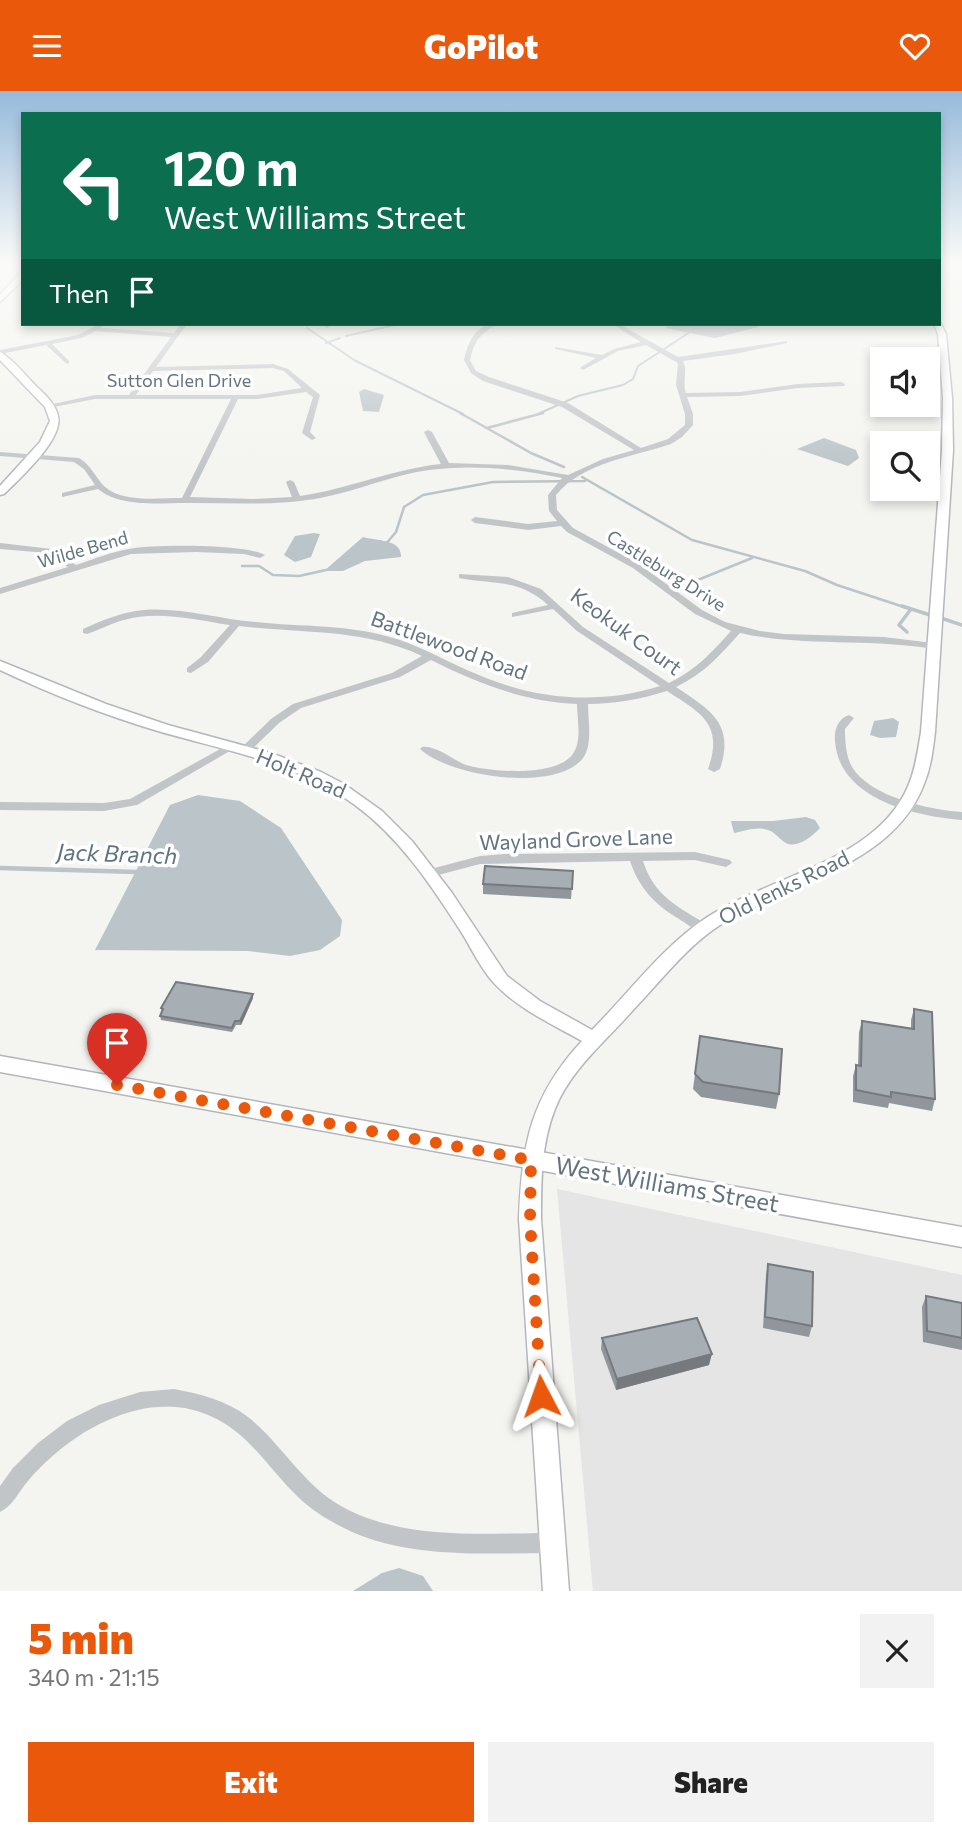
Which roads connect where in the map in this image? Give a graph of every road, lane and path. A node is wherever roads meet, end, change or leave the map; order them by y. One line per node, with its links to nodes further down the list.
1 (88, 333): 9 (street)
2 (157, 333): 6 (street)
3 (477, 333): 25 (street)
4 (632, 333): 7 (street)
5 (940, 333): 48 (street, Old Jenks Road)
6 (176, 335): 16 (street)
7 (649, 342): 12 (street); 13 (street)
8 (785, 342): 13 (street)
9 (48, 344): 11 (street); 14 (street)
10 (557, 348): 12 (street)
11 (0, 354): 22 (street)
12 (602, 357): 15 (street)
13 (679, 359): 19 (street)
14 (67, 362)
15 (583, 368)
16 (151, 369): 18 (street); 20 (street)
17 (841, 384): 19 (street)
18 (309, 389): 21 (street, Sutton Glen Drive); 24 (street)
19 (683, 395): 25 (street)
20 (131, 397): 21 (street, Sutton Glen Drive); 22 (street, Sutton Glen Drive)
21 (235, 398): 35 (street)
22 (48, 406): 27 (street)
23 (428, 432): 28 (street)
24 (312, 439)
25 (641, 451): 29 (street)
26 (0, 454): 27 (street)
27 (34, 455): 31 (street); 32 (street)
28 (446, 466): 29 (street); 34 (street)
29 (567, 477): 37 (street)
30 (289, 482): 34 (street)
31 (98, 487): 33 (street); 35 (street)
32 (0, 492)
33 (65, 495)
34 (297, 499): 35 (street)
35 (185, 500)
36 (475, 520): 37 (street)
37 (562, 523): 46 (street, Castleburg Drive)
38 (0, 546): 40 (street)
39 (260, 555): 40 (street, Wilde Bend)
40 (74, 567): 42 (street, Wilde Bend)
41 (462, 576): 43 (street, Keokuk Court)
42 (0, 591)
43 (555, 606): 44 (street); 52 (street, Keokuk Court)
44 (515, 615)
45 (237, 624): 47 (street, Battlewood Road); 49 (street, Battlewood Road); 51 (street)
46 (737, 630): 48 (street, Castleburg Drive); 52 (street, Battlewood Road)
47 (87, 631)
48 (933, 646): 58 (street, Old Jenks Road)
49 (429, 657): 53 (street, Battlewood Road); 55 (street)
50 (0, 665): 55 (street, Holt Road)
51 (191, 670)
52 (669, 687): 53 (street, Battlewood Road); 57 (street, Keokuk Court)
53 (583, 701): 56 (street)
54 (849, 717): 58 (street)
55 (238, 748): 59 (street); 63 (street, Holt Road)
56 (426, 748)
57 (714, 769)
58 (905, 805): 60 (street); 64 (street, Old Jenks Road)
59 (0, 806)
60 (962, 816)
61 (635, 856): 62 (street, Wayland Grove Lane); 63 (street, Wayland Grove Lane); 64 (street)
62 (726, 863)
63 (428, 874): 65 (street, Holt Road)
64 (703, 928): 65 (street, Old Jenks Road)
65 (595, 1040): 67 (street, Old Jenks Road)
66 (0, 1064): 67 (main road, West Williams Street)
67 (531, 1160): 68 (main road, West Williams Street); 70 (street, Old Jenks Road)
68 (962, 1237)
69 (0, 1502): 70 (street)
70 (552, 1543): 71 (street, Old Jenks Road)
71 (556, 1591)

